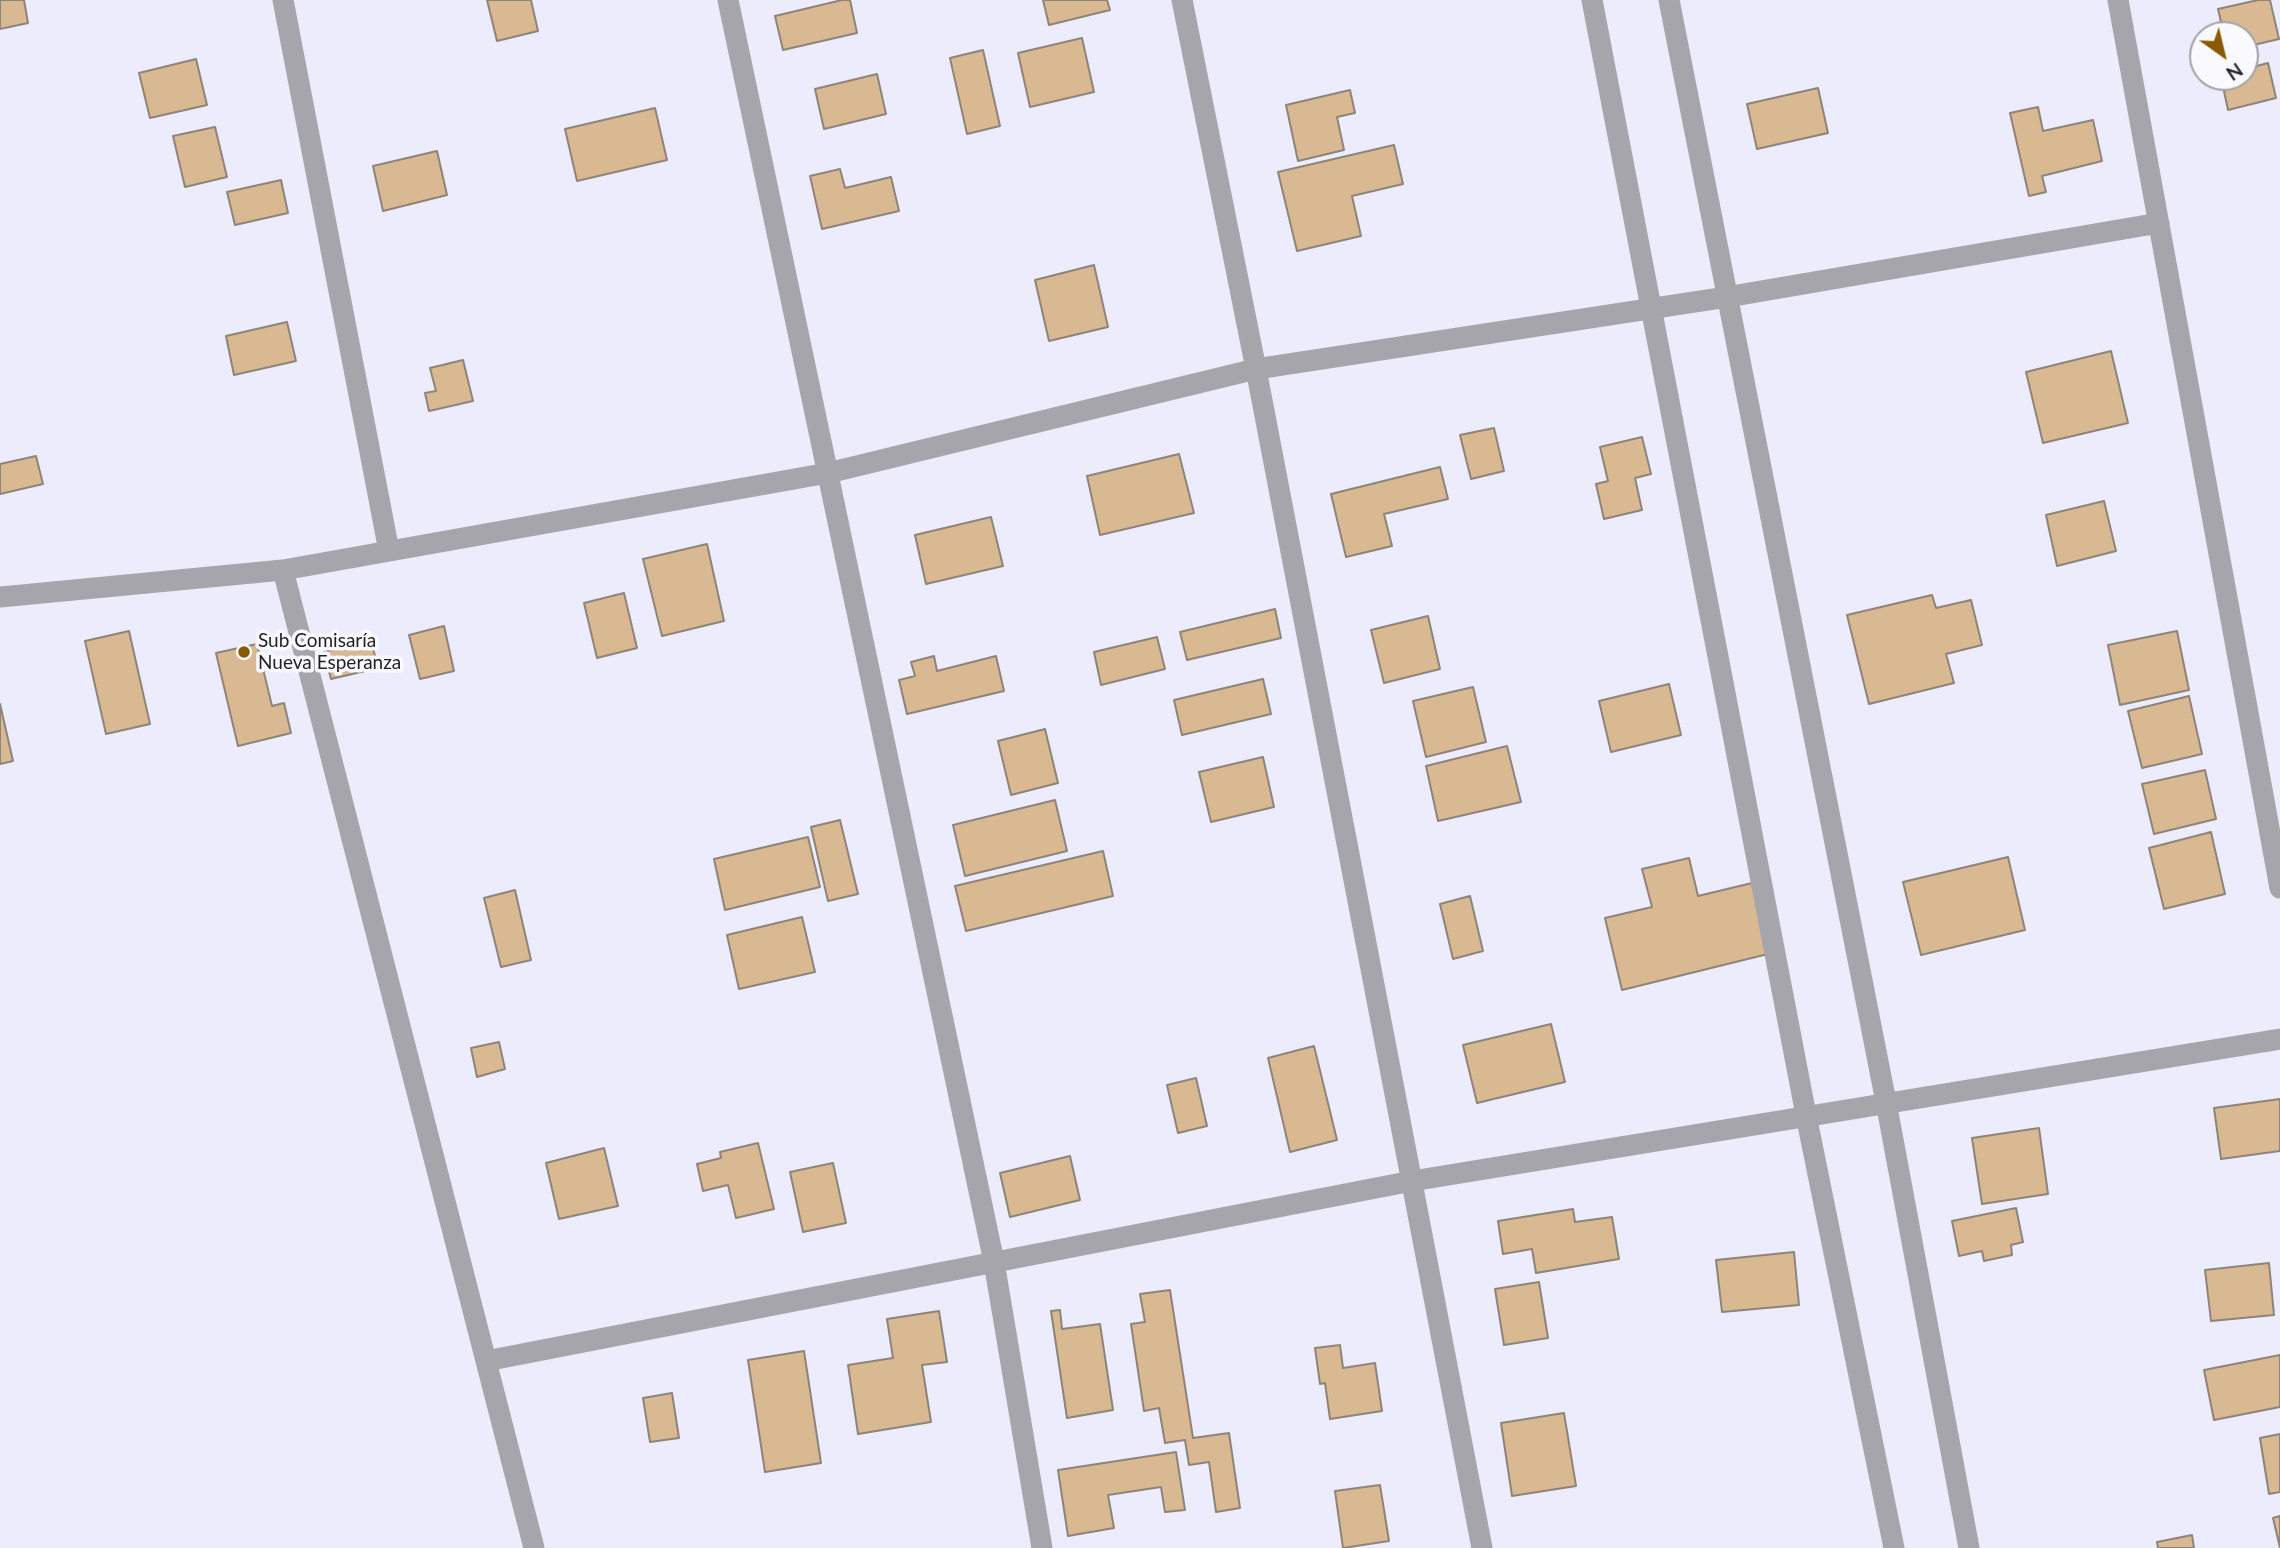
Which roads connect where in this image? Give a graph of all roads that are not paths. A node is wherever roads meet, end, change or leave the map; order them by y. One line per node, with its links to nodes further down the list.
1 (283, 0): 12 (street)
2 (728, 0): 11 (street)
3 (1182, 0): 10 (street)
4 (1592, 0): 9 (street)
5 (1669, 0): 8 (street)
6 (2118, 0): 7 (street)
7 (2158, 223): 8 (street); 15 (street)
8 (1727, 297): 9 (street); 17 (street)
9 (1651, 309): 10 (street); 18 (street)
10 (1256, 369): 11 (street); 19 (street)
11 (828, 473): 12 (street); 20 (street)
12 (389, 551): 13 (street)
13 (283, 570): 14 (street); 21 (street)
14 (0, 597)
15 (2280, 888)
16 (2280, 1040): 17 (street)
17 (1886, 1102): 18 (street); 26 (street)
18 (1806, 1115): 19 (street); 25 (street)
19 (1412, 1181): 20 (street); 24 (street)
20 (994, 1262): 21 (street); 23 (street)
21 (486, 1361): 22 (street)
22 (534, 1548)
23 (1042, 1548)
24 (1482, 1548)
25 (1894, 1548)
26 (1969, 1548)

